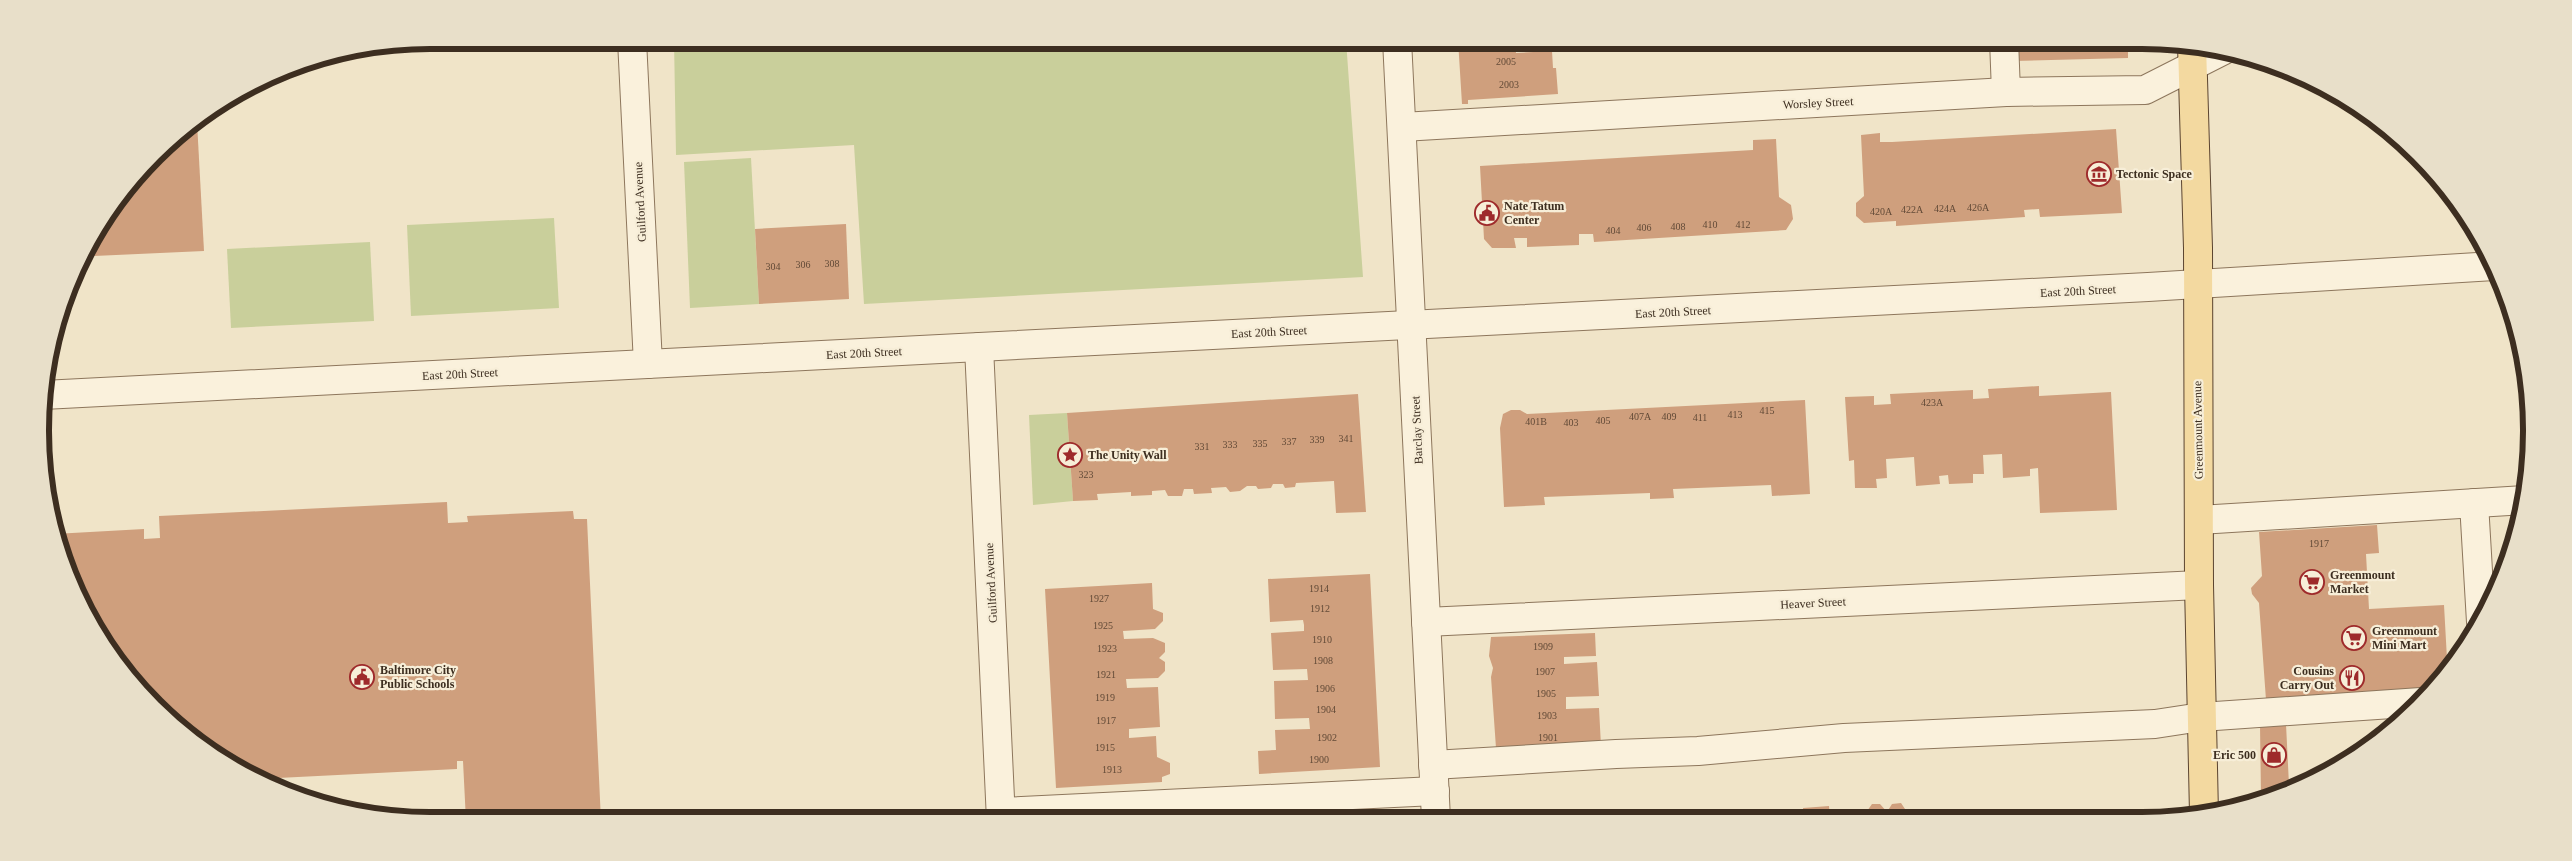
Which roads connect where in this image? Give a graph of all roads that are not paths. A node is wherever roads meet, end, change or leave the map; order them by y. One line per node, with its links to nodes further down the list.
1 (632, 49): 11 (street, Guilford Avenue)
2 (1398, 49): 6 (street, Barclay Street)
3 (2004, 49): 5 (street)
4 (2192, 55): 5 (street, Worsley Street); 8 (main road, Greenmount Avenue)
5 (2006, 92): 6 (street, Worsley Street)
6 (1402, 127): 9 (street, Barclay Street)
7 (2486, 267): 8 (street, East 20th Street)
8 (2197, 285): 9 (street, East 20th Street); 15 (main road, Greenmount Avenue)
9 (1411, 325): 10 (street, East 20th Street); 18 (street, Barclay Street)
10 (979, 347): 11 (street, East 20th Street); 23 (street, Guilford Avenue)
11 (648, 364): 12 (street, East 20th Street)
12 (51, 395)
13 (2517, 500): 14 (street)
14 (2474, 503): 15 (street); 17 (street)
15 (2199, 520): 16 (main road, Greenmount Avenue)
16 (2199, 585): 18 (street, Heaver Street); 20 (main road, Greenmount Avenue)
17 (2480, 606)
18 (1426, 622): 21 (street, Barclay Street)
19 (2408, 703): 20 (street)
20 (2201, 717): 21 (street); 22 (main road, Greenmount Avenue)
21 (1434, 778): 24 (street); 25 (street, Barclay Street)
22 (2204, 807)
23 (1001, 812)
24 (1047, 812)
25 (1436, 812)

